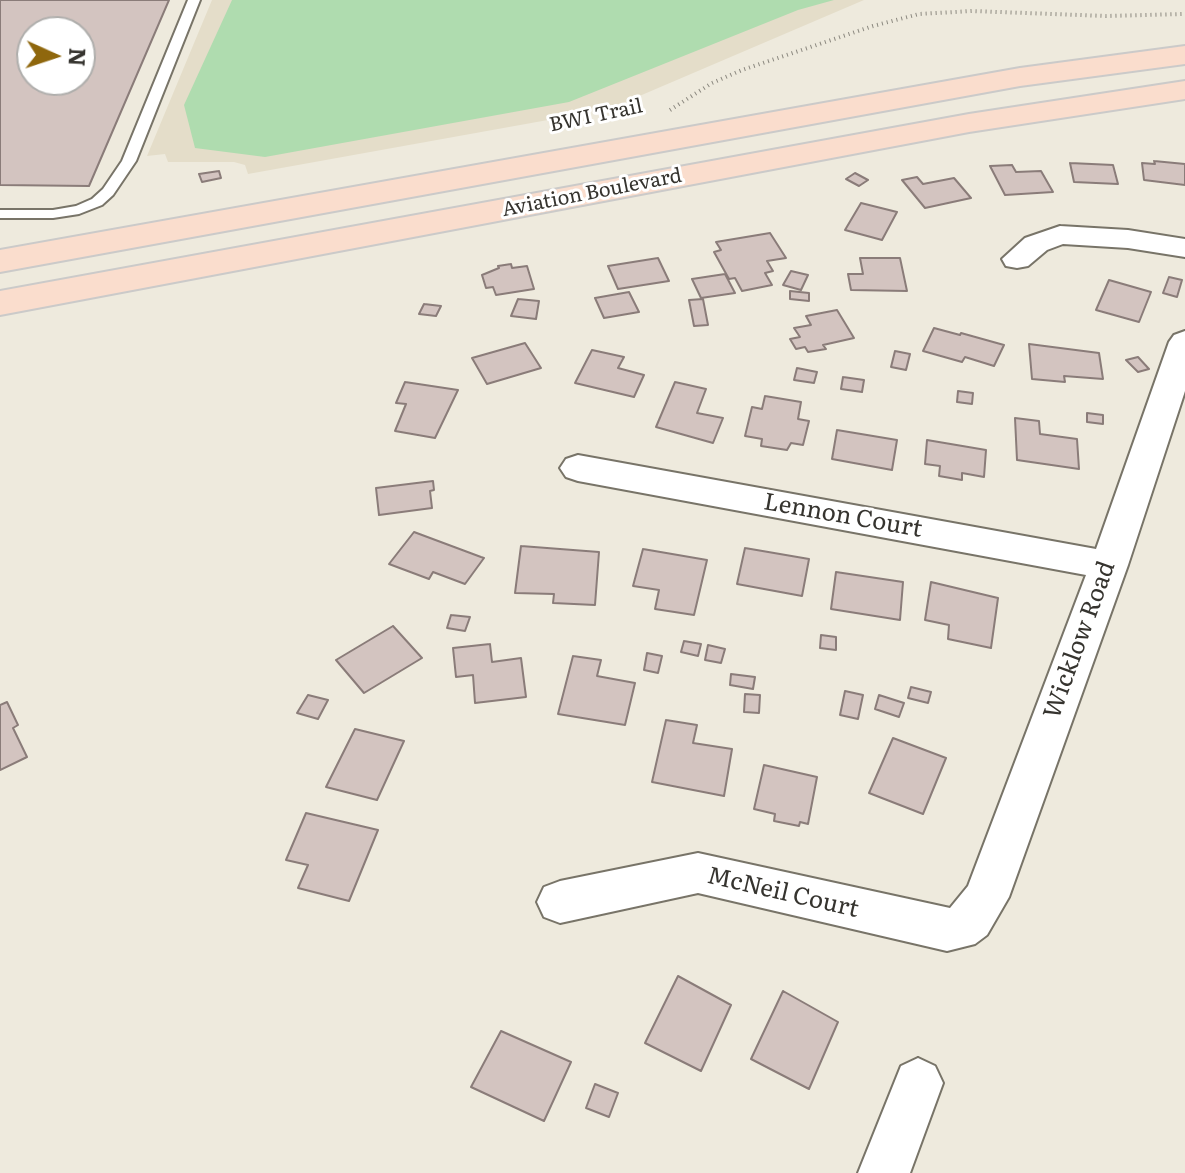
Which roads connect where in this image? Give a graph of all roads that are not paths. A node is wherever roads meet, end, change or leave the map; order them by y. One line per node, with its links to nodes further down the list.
1 (194, 0): 4 (lane)
2 (1182, 58): 7 (main road, Aviation Boulevard)
3 (1185, 90): 8 (main road, Aviation Boulevard)
4 (0, 214)
5 (1185, 248): 6 (street)
6 (1017, 259)
7 (0, 261)
8 (0, 303)
9 (1185, 342): 11 (street, Wicklow Road)
10 (578, 468): 11 (street, Lennon Court)
11 (1109, 565): 13 (street, Wicklow Road)
12 (560, 902): 13 (street, McNeil Court)
13 (959, 929)
14 (918, 1083): 15 (street)
15 (884, 1173)

